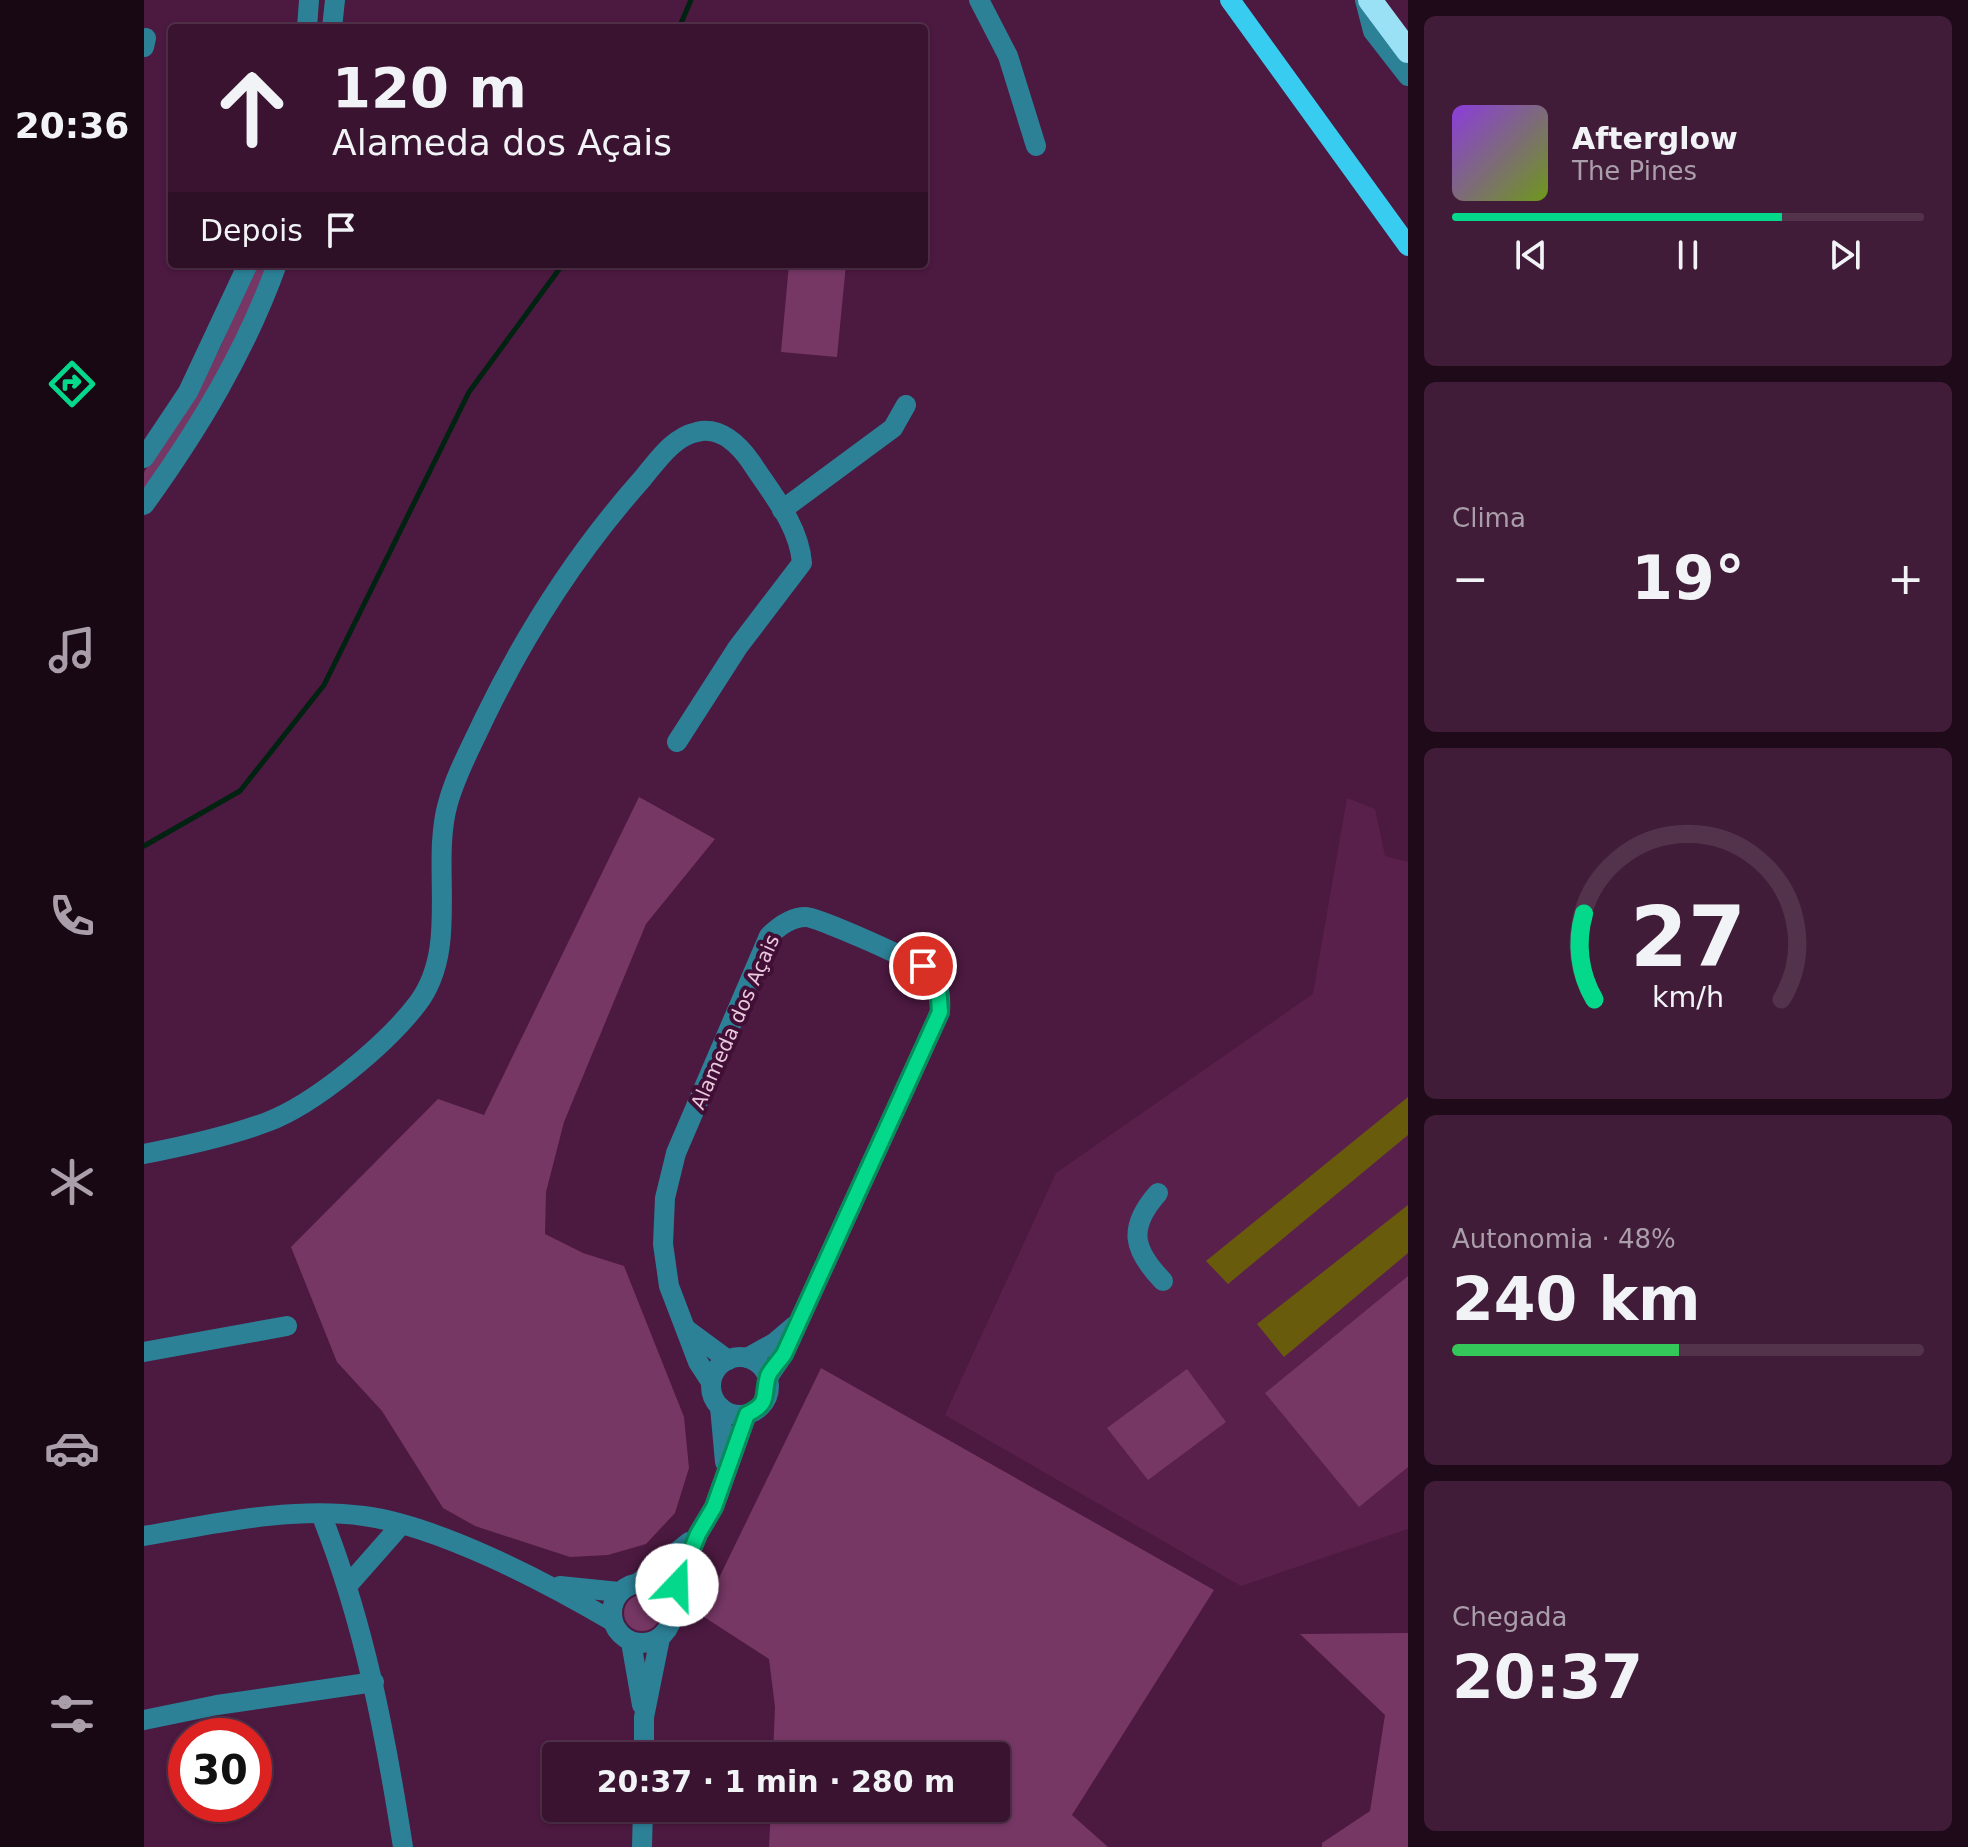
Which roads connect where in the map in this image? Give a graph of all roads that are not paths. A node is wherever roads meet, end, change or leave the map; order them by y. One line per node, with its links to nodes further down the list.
1 (309, 0): 6 (street)
2 (335, 0): 7 (street)
3 (979, 0): 10 (street)
4 (1230, 0): 11 (main road)
5 (1368, 0): 8 (highway); 9 (street)
6 (307, 24)
7 (332, 24)
8 (1408, 51)
9 (1408, 76)
10 (1036, 146)
11 (1408, 246)
12 (246, 268): 15 (street)
13 (275, 268): 16 (street)
14 (906, 405): 17 (street)
15 (144, 458)
16 (144, 505)
17 (782, 510): 18 (street); 19 (street)
18 (677, 742)
19 (144, 1154)
20 (1158, 1193): 21 (street)
21 (1163, 1281)
22 (797, 1323): 24 (street, Alameda dos Açais); 26 (street); 27 (street)
23 (287, 1326): 25 (street)
24 (683, 1326): 26 (street); 28 (street)
25 (144, 1352)
26 (737, 1359): 27 (street); 28 (street)
27 (768, 1377): 30 (street)
28 (711, 1382): 29 (street)
29 (720, 1407): 30 (street); 31 (street)
30 (747, 1414): 31 (street)
31 (726, 1470): 34 (street)
32 (321, 1514): 33 (street); 35 (street); 36 (street)
33 (401, 1525): 36 (street); 37 (street)
34 (698, 1534): 38 (street); 39 (street)
35 (144, 1536)
36 (349, 1584): 43 (street)
37 (544, 1584): 38 (street); 40 (street)
38 (628, 1587): 39 (street); 40 (street)
39 (671, 1602): 41 (street)
40 (612, 1621): 42 (street)
41 (660, 1638): 42 (street); 44 (street)
42 (631, 1642): 44 (street)
43 (374, 1682): 45 (street); 48 (street)
44 (644, 1717): 46 (street)
45 (144, 1720)
46 (644, 1742)
47 (643, 1822): 49 (street)
48 (403, 1847)
49 (642, 1847)

